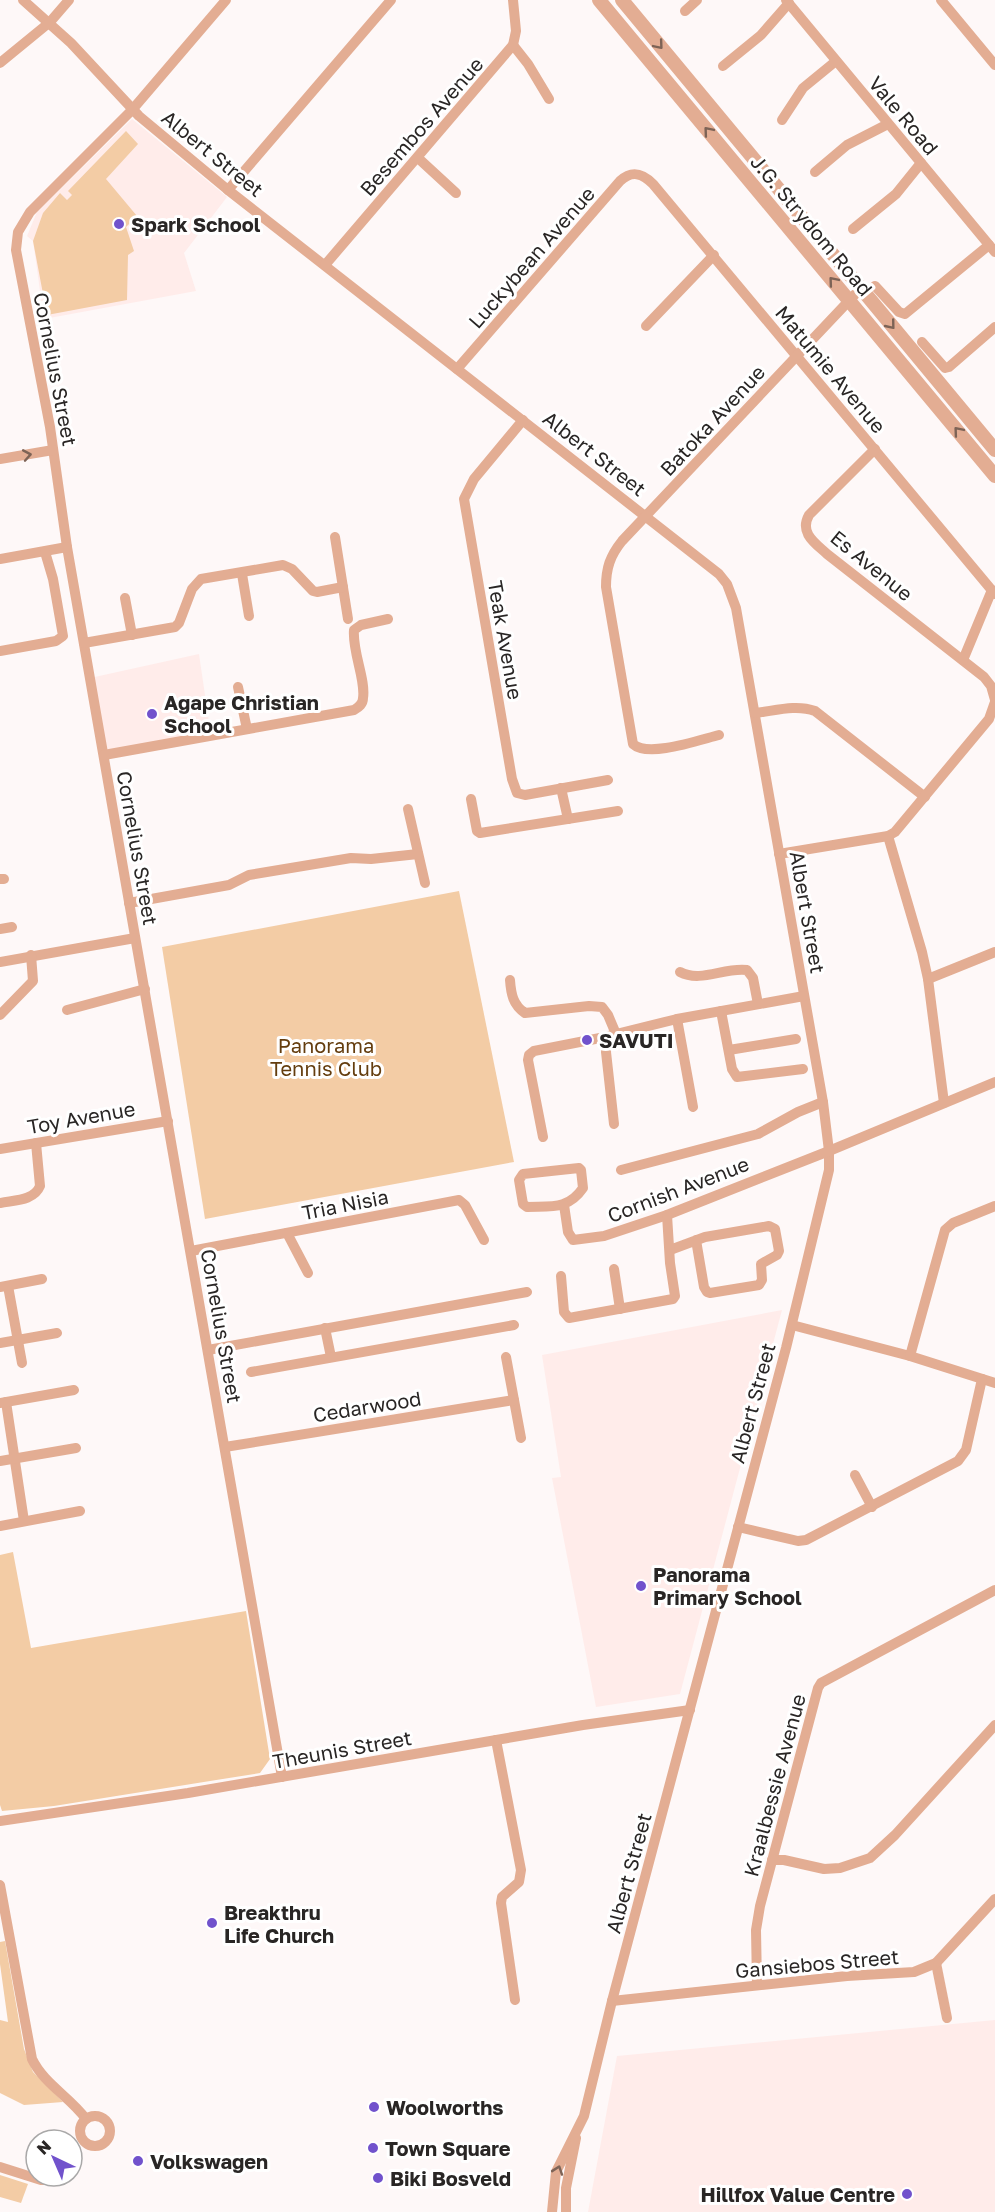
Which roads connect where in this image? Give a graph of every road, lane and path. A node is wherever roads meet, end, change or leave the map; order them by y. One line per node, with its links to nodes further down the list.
1 (23, 0): 12 (street, Albert Street)
2 (69, 0): 12 (street)
3 (226, 0): 19 (street, Cornelius Street)
4 (391, 0): 26 (street)
5 (513, 0): 13 (street)
6 (599, 0): 34 (street, J.G. Strydom Road, one-way to 6)
7 (622, 0): 33 (street, J.G. Strydom Road, one-way to 33)
8 (697, 0): 11 (street)
9 (941, 0): 16 (street)
10 (787, 2): 14 (street, Vale Road); 17 (street)
11 (685, 11)
12 (50, 22): 15 (street); 19 (street, Albert Street)
13 (513, 45): 18 (street); 22 (street, Besembos Avenue)
14 (836, 61): 20 (street); 21 (street, Vale Road)
15 (0, 63)
16 (995, 65)
17 (723, 66)
18 (549, 99)
19 (132, 110): 26 (street, Albert Street); 42 (street, Cornelius Street)
20 (782, 120)
21 (888, 124): 23 (street, Vale Road); 24 (street)
22 (418, 159): 27 (street); 31 (street, Besembos Avenue)
23 (921, 163): 28 (street); 29 (street, Vale Road)
24 (815, 172)
25 (634, 173): 30 (street, Matumie Avenue); 39 (street, Luckybean Avenue)
26 (228, 190): 31 (street, Albert Street)
27 (456, 193)
28 (853, 229)
29 (992, 248): 32 (street)
30 (714, 255): 35 (street); 38 (street, Matumie Avenue)
31 (325, 265): 39 (street, Albert Street)
32 (875, 286)
33 (861, 288): 34 (street, Batoka Avenue); 43 (street, J.G. Strydom Road, one-way to 43)
34 (849, 300): 38 (street, Batoka Avenue); 45 (street, J.G. Strydom Road, one-way to 34)
35 (646, 326)
36 (995, 327): 37 (street)
37 (922, 342)
38 (797, 356): 41 (street, Matumie Avenue); 46 (street, Batoka Avenue)
39 (457, 369): 40 (street, Albert Street)
40 (523, 420): 46 (street, Albert Street); 69 (street, Teak Avenue)
41 (875, 449): 53 (street, Matumie Avenue); 61 (street, Es Avenue)
42 (53, 450): 44 (street, one-way to 42); 48 (street, Cornelius Street)
43 (995, 450)
44 (0, 459)
45 (995, 476)
46 (646, 516): 64 (street, Albert Street); 66 (street, Batoka Avenue)
47 (335, 537): 52 (street)
48 (67, 547): 49 (street); 59 (street, Cornelius Street)
49 (45, 552): 50 (street); 60 (street)
50 (0, 559)
51 (242, 574): 52 (street); 55 (street); 58 (street)
52 (343, 587): 56 (street)
53 (993, 592): 61 (street)
54 (125, 598): 58 (street)
55 (249, 616)
56 (348, 619)
57 (388, 619): 65 (street)
58 (132, 635): 59 (street)
59 (84, 643): 67 (street, Cornelius Street)
60 (0, 651)
61 (963, 660): 63 (street, Es Avenue)
62 (238, 687): 65 (street)
63 (995, 701): 70 (street)
64 (754, 713): 70 (street); 77 (street, Albert Street)
65 (247, 729): 67 (street)
66 (719, 735)
67 (104, 755): 79 (street, Cornelius Street)
68 (608, 780): 69 (street, Teak Avenue)
69 (561, 788): 74 (street)
70 (925, 797): 75 (street)
71 (471, 799): 74 (street)
72 (408, 809): 76 (street)
73 (618, 811): 74 (street)
74 (568, 819)
75 (888, 836): 77 (street); 87 (street)
76 (418, 854): 78 (street); 79 (street)
77 (779, 854): 90 (street, Albert Street)
78 (425, 883)
79 (129, 903): 82 (street, Cornelius Street)
80 (12, 927): 81 (street)
81 (0, 929)
82 (135, 938): 84 (street); 89 (street, Cornelius Street)
83 (995, 952): 87 (street)
84 (32, 955): 85 (street); 94 (street)
85 (0, 962)
86 (680, 972): 91 (street)
87 (928, 980): 102 (street)
88 (510, 981): 96 (street)
89 (145, 989): 92 (street); 104 (street, Cornelius Street)
90 (804, 996): 91 (street); 101 (street, Albert Street)
91 (758, 1004): 93 (street)
92 (67, 1010)
93 (721, 1011): 95 (street); 98 (street)
94 (0, 1015)
95 (677, 1019): 96 (street); 103 (street)
96 (608, 1036): 105 (street); 106 (street)
97 (796, 1039): 98 (street)
98 (729, 1050): 99 (street)
99 (803, 1069)
100 (995, 1082): 102 (street, Cornish Avenue)
101 (823, 1102): 109 (street, Albert Street); 110 (street)
102 (944, 1103): 109 (street, Cornish Avenue)
103 (693, 1107)
104 (168, 1121): 107 (street, Toy Avenue); 119 (street, Cornelius Street)
105 (614, 1124)
106 (543, 1137)
107 (36, 1143): 108 (street, Toy Avenue); 111 (street)
108 (0, 1149)
109 (830, 1151): 114 (street, Cornish Avenue); 128 (street, Albert Street)
110 (621, 1170)
111 (0, 1203)
112 (564, 1205): 112 (street); 114 (street, Cornish Avenue)
113 (995, 1206): 134 (street)
114 (667, 1215): 118 (street)
115 (287, 1233): 116 (street, Tria Nisia); 119 (street, Tria Nisia); 121 (street)
116 (484, 1240)
117 (696, 1240): 117 (street); 118 (street)
118 (670, 1250): 126 (street)
119 (191, 1251): 133 (street, Cornelius Street)
120 (614, 1269): 126 (street)
121 (308, 1273)
122 (561, 1276): 126 (street)
123 (42, 1279): 124 (street)
124 (4, 1286): 131 (street)
125 (527, 1292): 129 (street)
126 (620, 1309)
127 (514, 1325): 136 (street)
128 (792, 1325): 134 (street); 154 (street, Albert Street)
129 (325, 1328): 133 (street); 136 (street)
130 (57, 1333): 131 (street)
131 (18, 1340): 132 (street); 137 (street)
132 (0, 1343)
133 (208, 1350): 145 (street, Cornelius Street)
134 (910, 1356): 139 (street)
135 (506, 1357): 142 (street)
136 (331, 1358): 138 (street)
137 (22, 1363)
138 (250, 1372)
139 (982, 1379): 140 (street); 150 (street)
140 (995, 1383)
141 (74, 1390): 143 (street)
142 (514, 1400): 144 (street); 145 (street, Cedarwood)
143 (3, 1402): 147 (street)
144 (521, 1438)
145 (225, 1447): 159 (street, Cornelius Street)
146 (76, 1448): 147 (street)
147 (14, 1459): 148 (street); 152 (street)
148 (0, 1461)
149 (855, 1475): 150 (street)
150 (873, 1507): 154 (street)
151 (80, 1512): 152 (street)
152 (24, 1521): 153 (street)
153 (0, 1526)
154 (738, 1527): 156 (street, Albert Street)
155 (995, 1590): 161 (street, Kraalbessie Avenue)
156 (690, 1710): 158 (street, Theunis Street); 168 (street, Albert Street)
157 (995, 1725): 161 (street)
158 (496, 1740): 159 (street, Theunis Street); 167 (street)
159 (282, 1777): 160 (street, Theunis Street)
160 (0, 1821)
161 (772, 1860): 166 (street, Kraalbessie Avenue)
162 (0, 1886): 164 (street)
163 (994, 1903): 165 (street, Gansiebos Street)
164 (4, 1931): 170 (street)
165 (936, 1963): 166 (street, Gansiebos Street); 169 (street)
166 (757, 1985): 168 (street, Gansiebos Street)
167 (515, 2000)
168 (612, 2001): 172 (street, Albert Street)
169 (947, 2018)
170 (86, 2119): 171 (street); 173 (street)
171 (80, 2128)
172 (577, 2132): 176 (street, Albert Street, one-way to 172); 177 (street, Albert Street)
173 (84, 2144)
174 (0, 2167): 175 (street)
175 (24, 2175)
176 (552, 2212)
177 (566, 2212)

